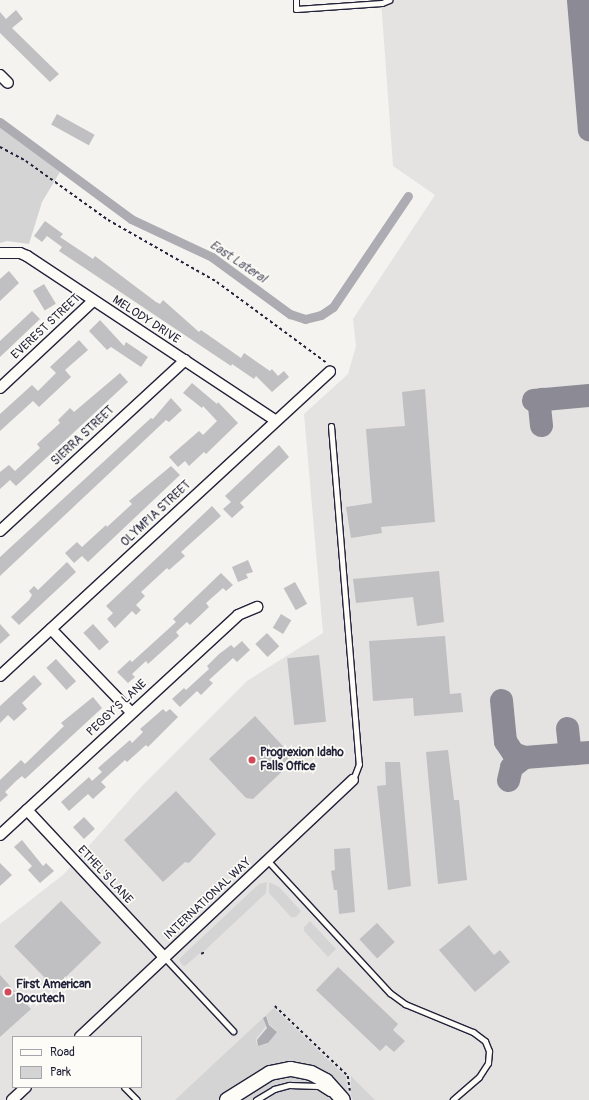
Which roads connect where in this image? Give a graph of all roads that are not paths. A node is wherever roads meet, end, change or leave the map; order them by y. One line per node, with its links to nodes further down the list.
1 (296, 0): 2 (lane)
2 (388, 0)
3 (0, 75): 4 (street)
4 (8, 83)
5 (0, 253): 6 (street, MELODY DRIVE)
6 (93, 301): 7 (street, MELODY DRIVE); 9 (street, EVEREST STREET)
7 (184, 360): 10 (street, MELODY DRIVE); 12 (street, SIERRA STREET)
8 (330, 371): 10 (street, OLYMPIA STREET)
9 (0, 388)
10 (275, 420): 14 (street, OLYMPIA STREET)
11 (331, 426): 17 (lane)
12 (0, 531)
13 (256, 606): 16 (street, PEGGY'S LANE)
14 (51, 629): 15 (street, OLYMPIA STREET); 16 (street)
15 (1, 673)
16 (131, 712): 18 (street, PEGGY'S LANE)
17 (353, 780): 20 (street, INTERNATIONAL WAY)
18 (27, 810): 19 (street, PEGGY'S LANE); 21 (street, ETHEL'S LANE)
19 (0, 835)
20 (268, 861): 21 (street, INTERNATIONAL WAY); 32 (lane)
21 (165, 958): 22 (lane); 23 (street, INTERNATIONAL WAY)
22 (233, 1030)
23 (81, 1036)
24 (25, 1088): 27 (street)
25 (125, 1088): 28 (lane)
26 (346, 1098): 29 (main road)
27 (12, 1100)
28 (137, 1100)
29 (228, 1100)
30 (256, 1100): 31 (lane)
31 (338, 1100)
32 (454, 1100)

